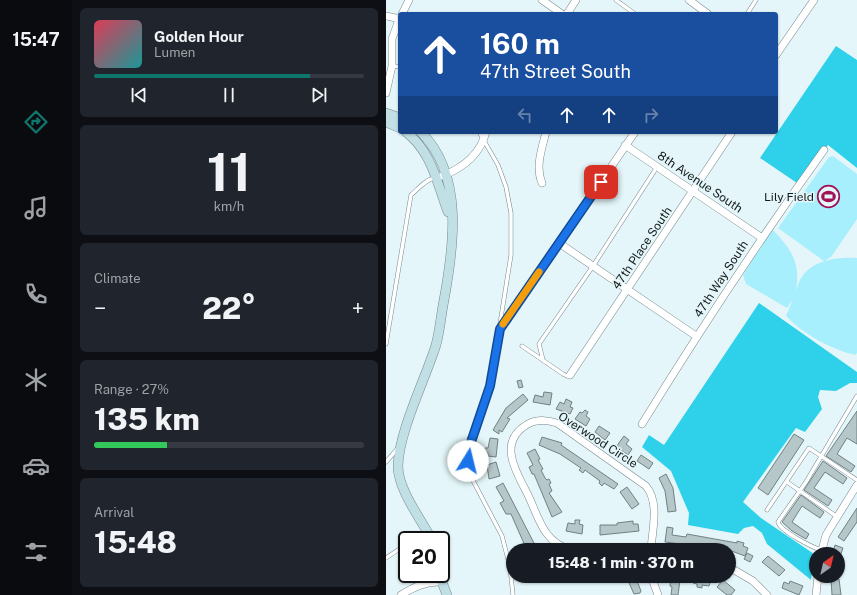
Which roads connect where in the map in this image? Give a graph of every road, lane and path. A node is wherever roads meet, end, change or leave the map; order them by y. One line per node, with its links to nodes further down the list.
1 (410, 0): 8 (street)
2 (542, 0): 9 (street)
3 (576, 0): 10 (street)
4 (616, 0): 11 (lane)
5 (690, 0): 12 (street)
6 (756, 0): 13 (lane)
7 (814, 0): 19 (street)
8 (403, 12)
9 (559, 12)
10 (568, 12)
11 (632, 12)
12 (705, 12)
13 (748, 12)
14 (386, 16): 15 (street)
15 (398, 17)
16 (398, 22): 18 (street)
17 (386, 41): 18 (street)
18 (392, 50): 20 (street)
19 (778, 52)
20 (392, 66): 21 (lane); 22 (street)
21 (398, 67)
22 (388, 81): 23 (street)
23 (386, 93)
24 (386, 113): 25 (street)
25 (398, 117)
26 (386, 122): 27 (street)
27 (398, 127)
28 (409, 134): 39 (street)
29 (423, 134): 39 (street)
30 (480, 134): 35 (lane)
31 (485, 134): 35 (street)
32 (546, 134): 40 (street)
33 (633, 134): 36 (street)
34 (731, 134): 41 (street, 47th Place South)
35 (483, 142): 39 (street); 46 (lane)
36 (625, 145): 38 (street, 8th Avenue South); 43 (street)
37 (824, 150): 42 (street, 47th Way South)
38 (657, 167): 41 (street, 8th Avenue South); 44 (lane)
39 (441, 176): 48 (lane); 54 (street)
40 (542, 183)
41 (694, 192): 42 (street, 8th Avenue South); 45 (street, 47th Place South)
42 (762, 238): 47 (street, 47th Way South)
43 (559, 243): 44 (street); 46 (street)
44 (593, 266): 45 (street); 50 (lane)
45 (627, 290): 47 (street); 51 (street, 47th Place South)
46 (500, 329): 77 (lane)
47 (696, 336): 53 (street, 47th Way South)
48 (386, 344)
49 (522, 346): 50 (lane)
50 (543, 360): 51 (lane)
51 (570, 375)
52 (857, 396): 55 (lane)
53 (642, 424)
54 (402, 442): 56 (lane); 63 (street)
55 (821, 456): 57 (lane); 58 (lane); 60 (lane)
56 (386, 462)
57 (857, 480)
58 (787, 482): 60 (lane); 61 (lane)
59 (857, 485): 62 (street)
60 (800, 491): 62 (lane); 66 (lane)
61 (767, 510)
62 (836, 516): 67 (street)
63 (427, 531)
64 (555, 543): 65 (street, Overwood Circle)
65 (651, 543)
66 (812, 547)
67 (822, 547)
68 (398, 550): 69 (lane)
69 (386, 558)
70 (736, 571): 79 (street)
71 (426, 583): 75 (street)
72 (442, 583): 76 (street)
73 (654, 583): 78 (street)
74 (817, 583): 80 (street)
75 (401, 595)
76 (447, 595)
77 (513, 595)
78 (658, 595)
79 (768, 595)
80 (816, 595)

